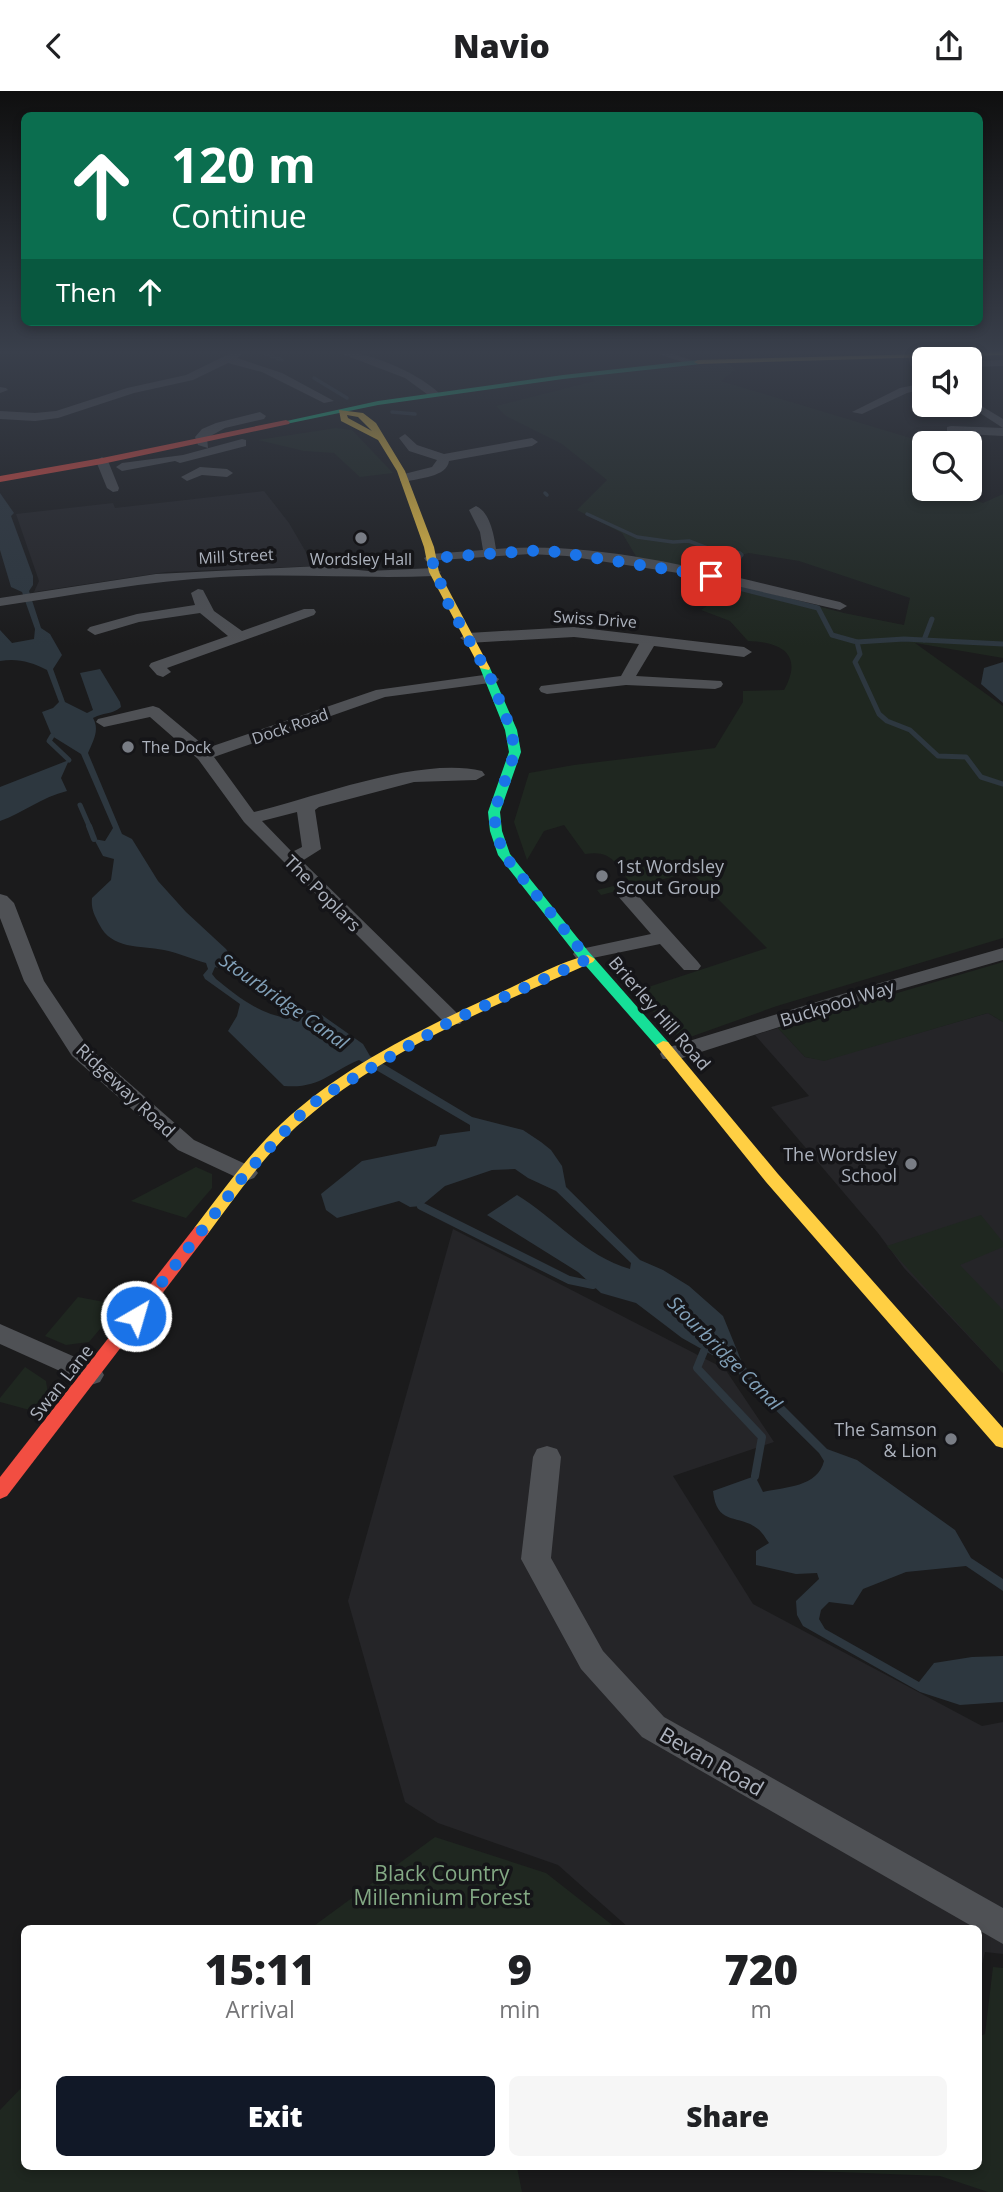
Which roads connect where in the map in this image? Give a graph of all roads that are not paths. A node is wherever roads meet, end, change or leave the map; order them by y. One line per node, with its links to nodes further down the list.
1 (150, 450): 8 (main road)
2 (150, 450): 10 (main road)
3 (184, 450): 8 (main road)
4 (192, 450): 8 (street)
5 (387, 450): 13 (main road, Brierley Hill Road)
6 (420, 450): 9 (street)
7 (484, 450): 9 (street)
8 (176, 453): 10 (main road); 11 (street)
9 (443, 457): 13 (street)
10 (114, 462): 15 (main road); 16 (street)
11 (200, 471): 12 (street); 14 (street)
12 (227, 473)
13 (403, 475): 19 (main road, Brierley Hill Road)
14 (187, 477)
15 (0, 478)
16 (113, 488)
17 (476, 510): 18 (street)
18 (490, 552): 19 (street); 22 (street)
19 (433, 565): 20 (street, Mill Street); 27 (main road, Brierley Hill Road)
20 (194, 576): 21 (street, Mill Street); 23 (street)
21 (7, 601)
22 (840, 606)
23 (202, 608): 25 (street); 26 (street)
24 (309, 612): 26 (street)
25 (95, 630)
26 (241, 637): 30 (street)
27 (468, 638): 28 (street, Swiss Drive); 31 (main road, Brierley Hill Road)
28 (649, 641): 29 (street, Swiss Drive); 32 (street)
29 (744, 652)
30 (163, 672)
31 (491, 679): 36 (street, Dock Road); 45 (main road, Brierley Hill Road)
32 (626, 680): 33 (street); 34 (street)
33 (715, 684)
34 (547, 689)
35 (104, 722): 36 (street)
36 (204, 755): 39 (street, The Poplars)
37 (476, 775): 38 (street)
38 (312, 804): 39 (street); 40 (street)
39 (250, 818): 40 (street, The Poplars)
40 (289, 860): 47 (street, The Poplars)
41 (627, 895): 43 (street)
42 (0, 900): 49 (street, Ridgeway Road)
43 (665, 937): 45 (street); 46 (street)
44 (1003, 954): 48 (street, Buckpool Way)
45 (586, 957): 47 (main road); 48 (main road, Brierley Hill Road)
46 (691, 966)
47 (453, 1020): 49 (main road, Swan Lane)
48 (671, 1054): 52 (main road, Brierley Hill Road)
49 (246, 1173): 51 (main road, Swan Lane)
50 (0, 1333): 51 (street)
51 (90, 1375): 54 (main road, Swan Lane)
52 (1003, 1441)
53 (547, 1457): 55 (street, Bevan Road)
54 (0, 1491)
55 (1003, 1927)

